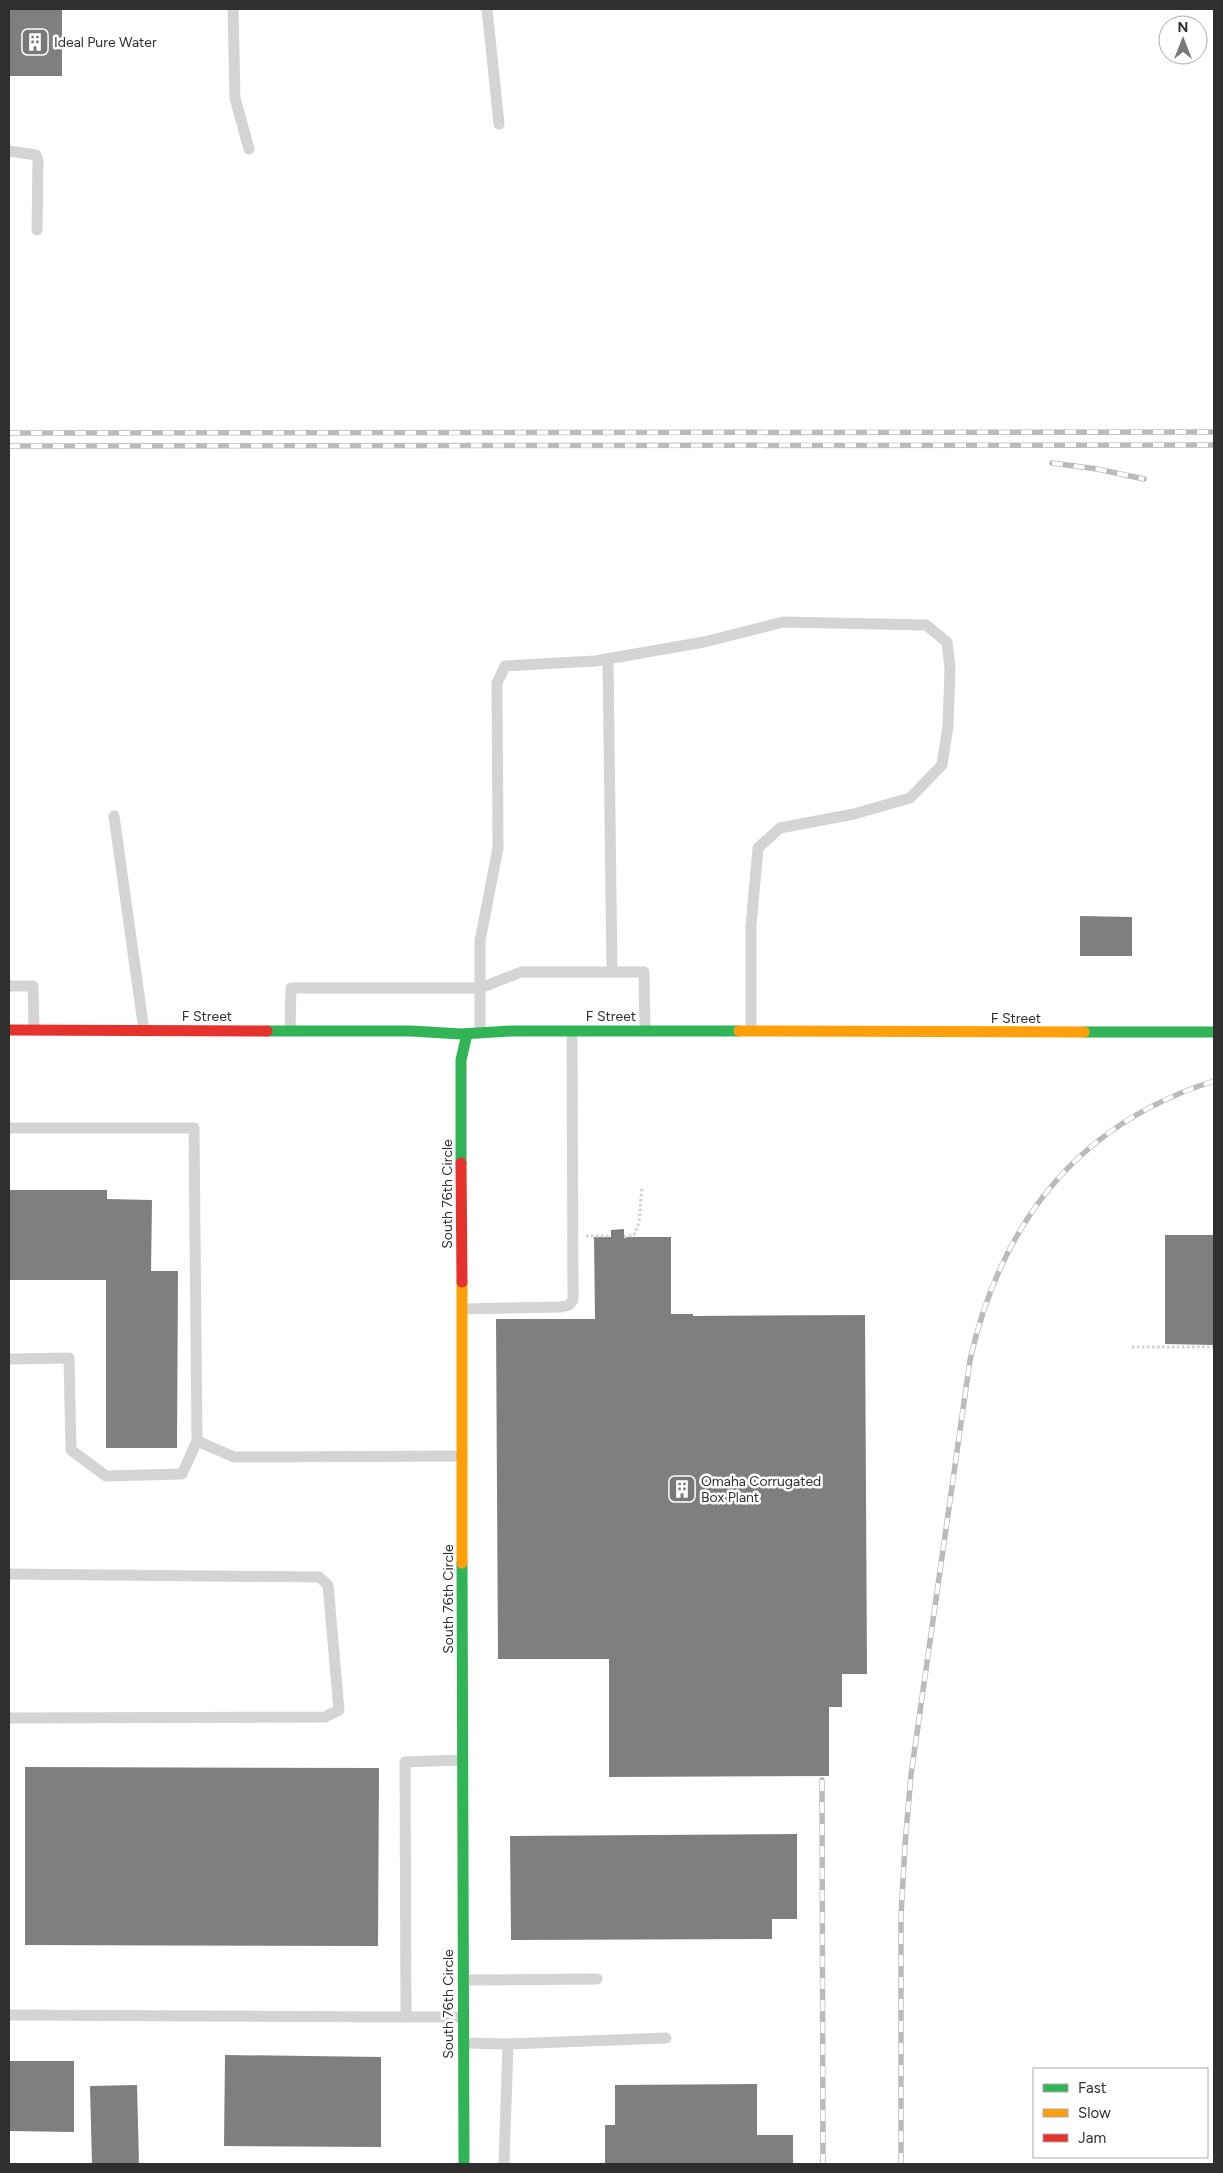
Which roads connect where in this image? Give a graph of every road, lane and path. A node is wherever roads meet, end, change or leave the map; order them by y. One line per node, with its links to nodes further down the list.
1 (234, 9): 4 (lane)
2 (487, 9): 3 (lane)
3 (499, 124)
4 (248, 149)
5 (9, 151): 6 (lane)
6 (37, 230)
7 (608, 659): 9 (lane); 11 (lane); 18 (lane)
8 (114, 816): 14 (lane)
9 (612, 972): 11 (lane); 17 (lane)
10 (9, 986): 13 (lane)
11 (480, 988): 15 (lane); 20 (lane)
12 (9, 1030): 13 (street, F Street)
13 (34, 1030): 14 (street, F Street)
14 (144, 1031): 15 (street, F Street)
15 (290, 1031): 21 (street, F Street)
16 (572, 1031): 17 (street, F Street); 20 (street, F Street); 27 (lane)
17 (645, 1031): 18 (street, F Street)
18 (751, 1032): 19 (street, F Street)
19 (1214, 1032)
20 (480, 1033): 21 (street, F Street)
21 (467, 1034): 27 (street, South 76th Circle)
22 (9, 1128): 31 (lane)
23 (642, 1186): 26 (path)
24 (583, 1236): 25 (path)
25 (611, 1236)
26 (624, 1237)
27 (462, 1309): 32 (street, South 76th Circle)
28 (1214, 1346): 29 (path)
29 (1132, 1348)
30 (9, 1358): 31 (lane)
31 (197, 1441): 32 (lane)
32 (463, 1456): 35 (street, South 76th Circle)
33 (9, 1574): 34 (lane)
34 (9, 1718)
35 (463, 1760): 37 (street, South 76th Circle); 39 (lane)
36 (598, 1979): 37 (lane)
37 (463, 1980): 40 (street, South 76th Circle)
38 (9, 2015): 39 (lane)
39 (406, 2017): 40 (lane)
40 (464, 2017): 42 (street, South 76th Circle)
41 (666, 2038): 43 (lane)
42 (464, 2043): 43 (lane); 44 (street, South 76th Circle)
43 (508, 2044): 45 (lane)
44 (464, 2164)
45 (504, 2164)

